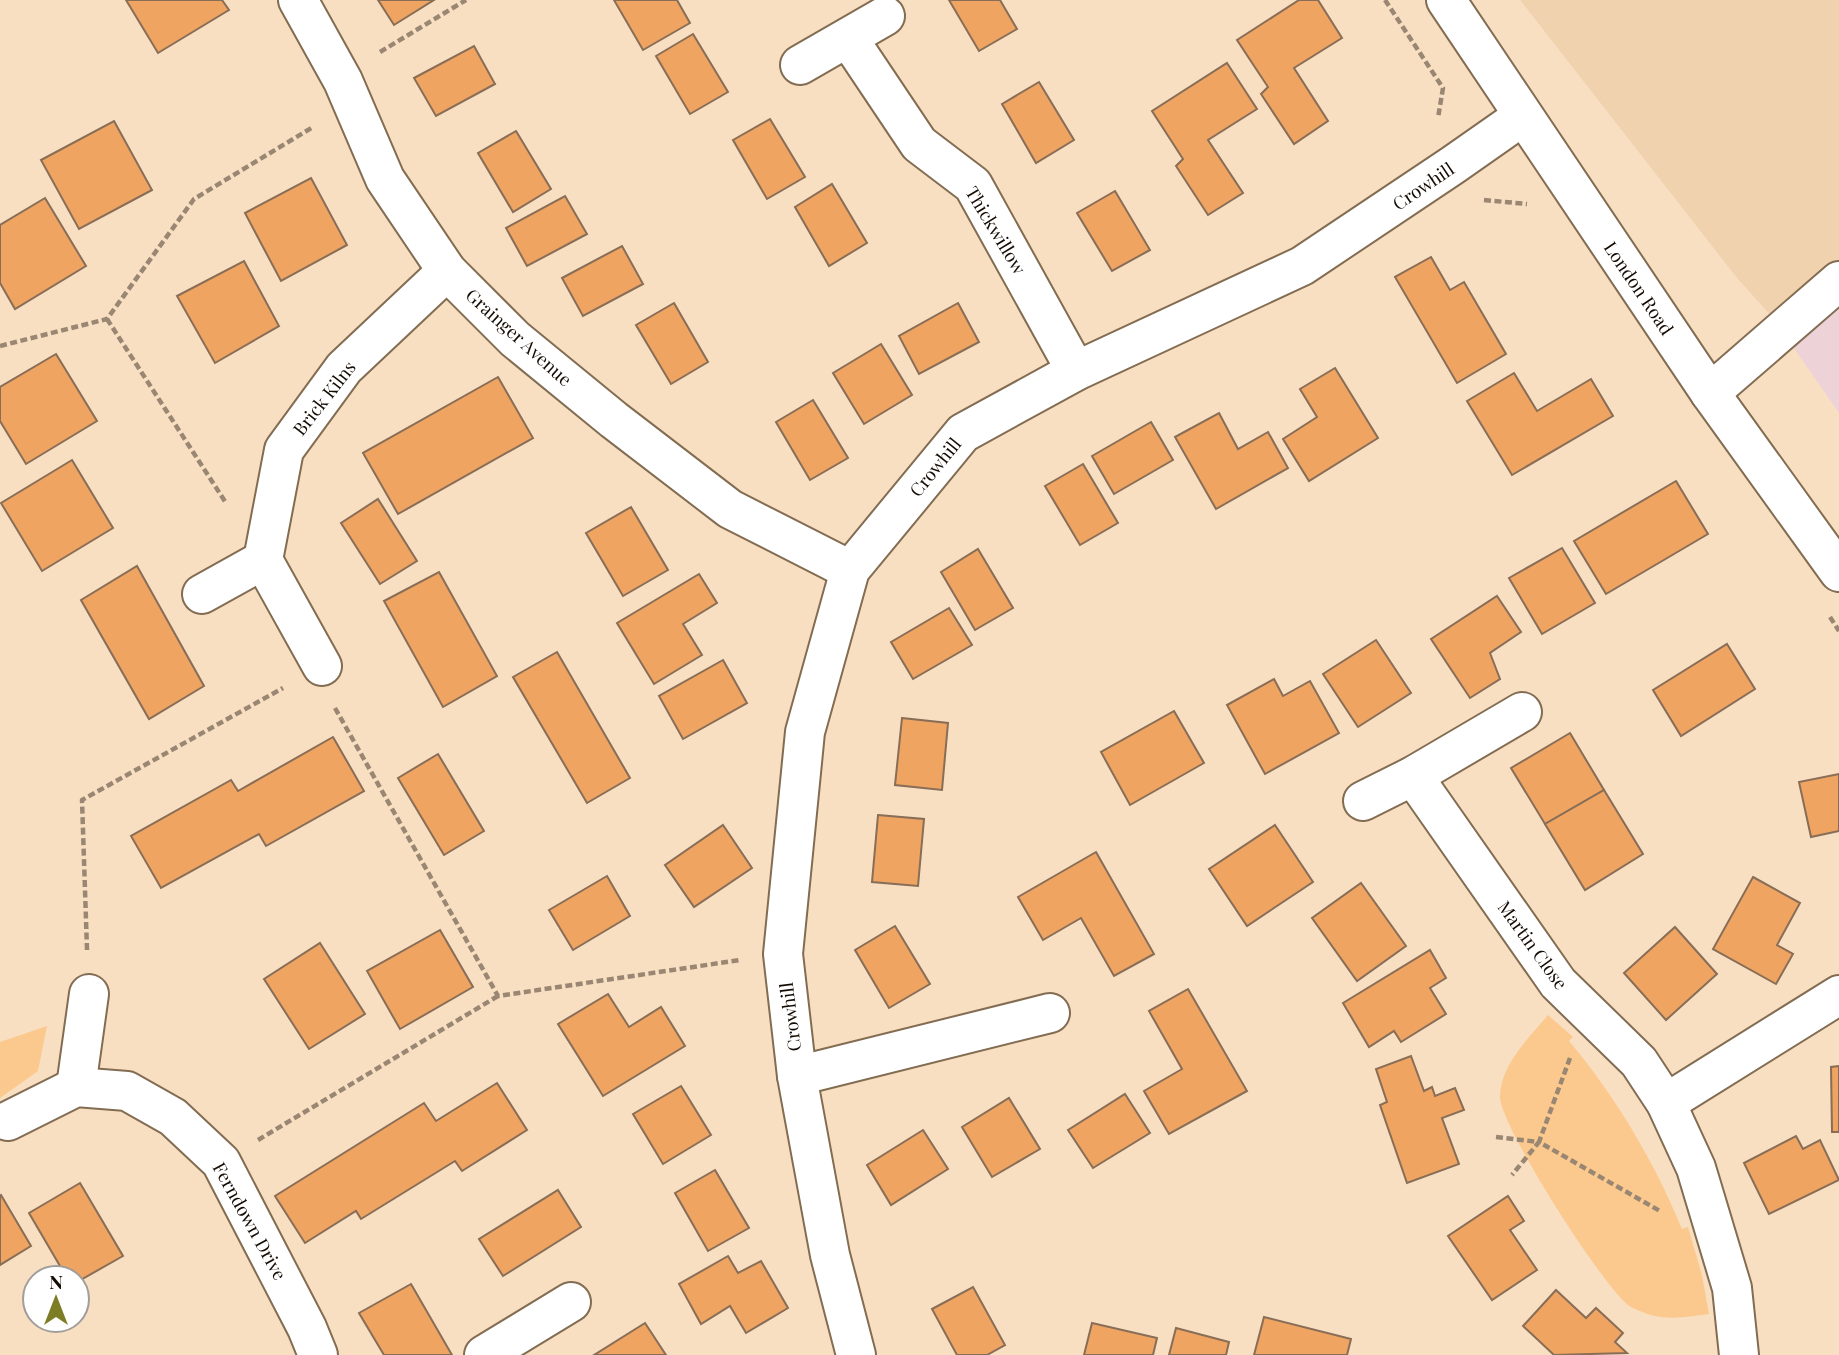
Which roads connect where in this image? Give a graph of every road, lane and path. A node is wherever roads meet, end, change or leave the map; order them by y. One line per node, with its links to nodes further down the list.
1 (298, 0): 8 (street, Grainger Avenue)
2 (466, 0): 8 (path)
3 (1385, 0): 10 (path)
4 (1446, 0): 9 (street, London Road)
5 (885, 16): 6 (street)
6 (848, 38): 7 (street); 15 (street, Thickwillow)
7 (800, 65)
8 (343, 81): 11 (street, Grainger Avenue); 13 (path)
9 (1523, 116): 15 (street, Crowhill); 16 (street, London Road)
10 (1437, 127)
11 (447, 271): 17 (street, Brick Kilns); 18 (street, Grainger Avenue)
12 (1839, 281): 16 (street)
13 (107, 319): 14 (path); 17 (path)
14 (0, 346)
15 (1076, 371): 18 (street, Crowhill)
16 (1710, 393): 19 (street, London Road)
17 (263, 560): 20 (street); 21 (street)
18 (850, 570): 25 (street, Crowhill)
19 (1839, 572)
20 (202, 594)
21 (322, 666): 26 (path); 28 (path)
22 (1521, 712): 23 (street)
23 (1413, 776): 24 (street); 30 (street, Martin Close)
24 (1363, 801)
25 (783, 954): 28 (path); 31 (street, Crowhill)
26 (89, 994): 32 (street)
27 (1839, 995): 33 (street)
28 (498, 996): 37 (path)
29 (1051, 1013): 31 (street, Crowhill)
30 (1599, 1023): 33 (street, Martin Close); 36 (path)
31 (797, 1076): 43 (street, Crowhill)
32 (76, 1087): 34 (street); 37 (street, Ferndown Drive)
33 (1666, 1103): 39 (street, Martin Close)
34 (8, 1121)
35 (1496, 1137): 36 (path)
36 (1539, 1142): 38 (path); 39 (path)
37 (221, 1162): 41 (street, Ferndown Drive)
38 (1512, 1175)
39 (1710, 1216): 44 (street, Martin Close)
40 (571, 1302): 42 (street)
41 (318, 1355)
42 (484, 1355)
43 (856, 1355)
44 (1740, 1355)

